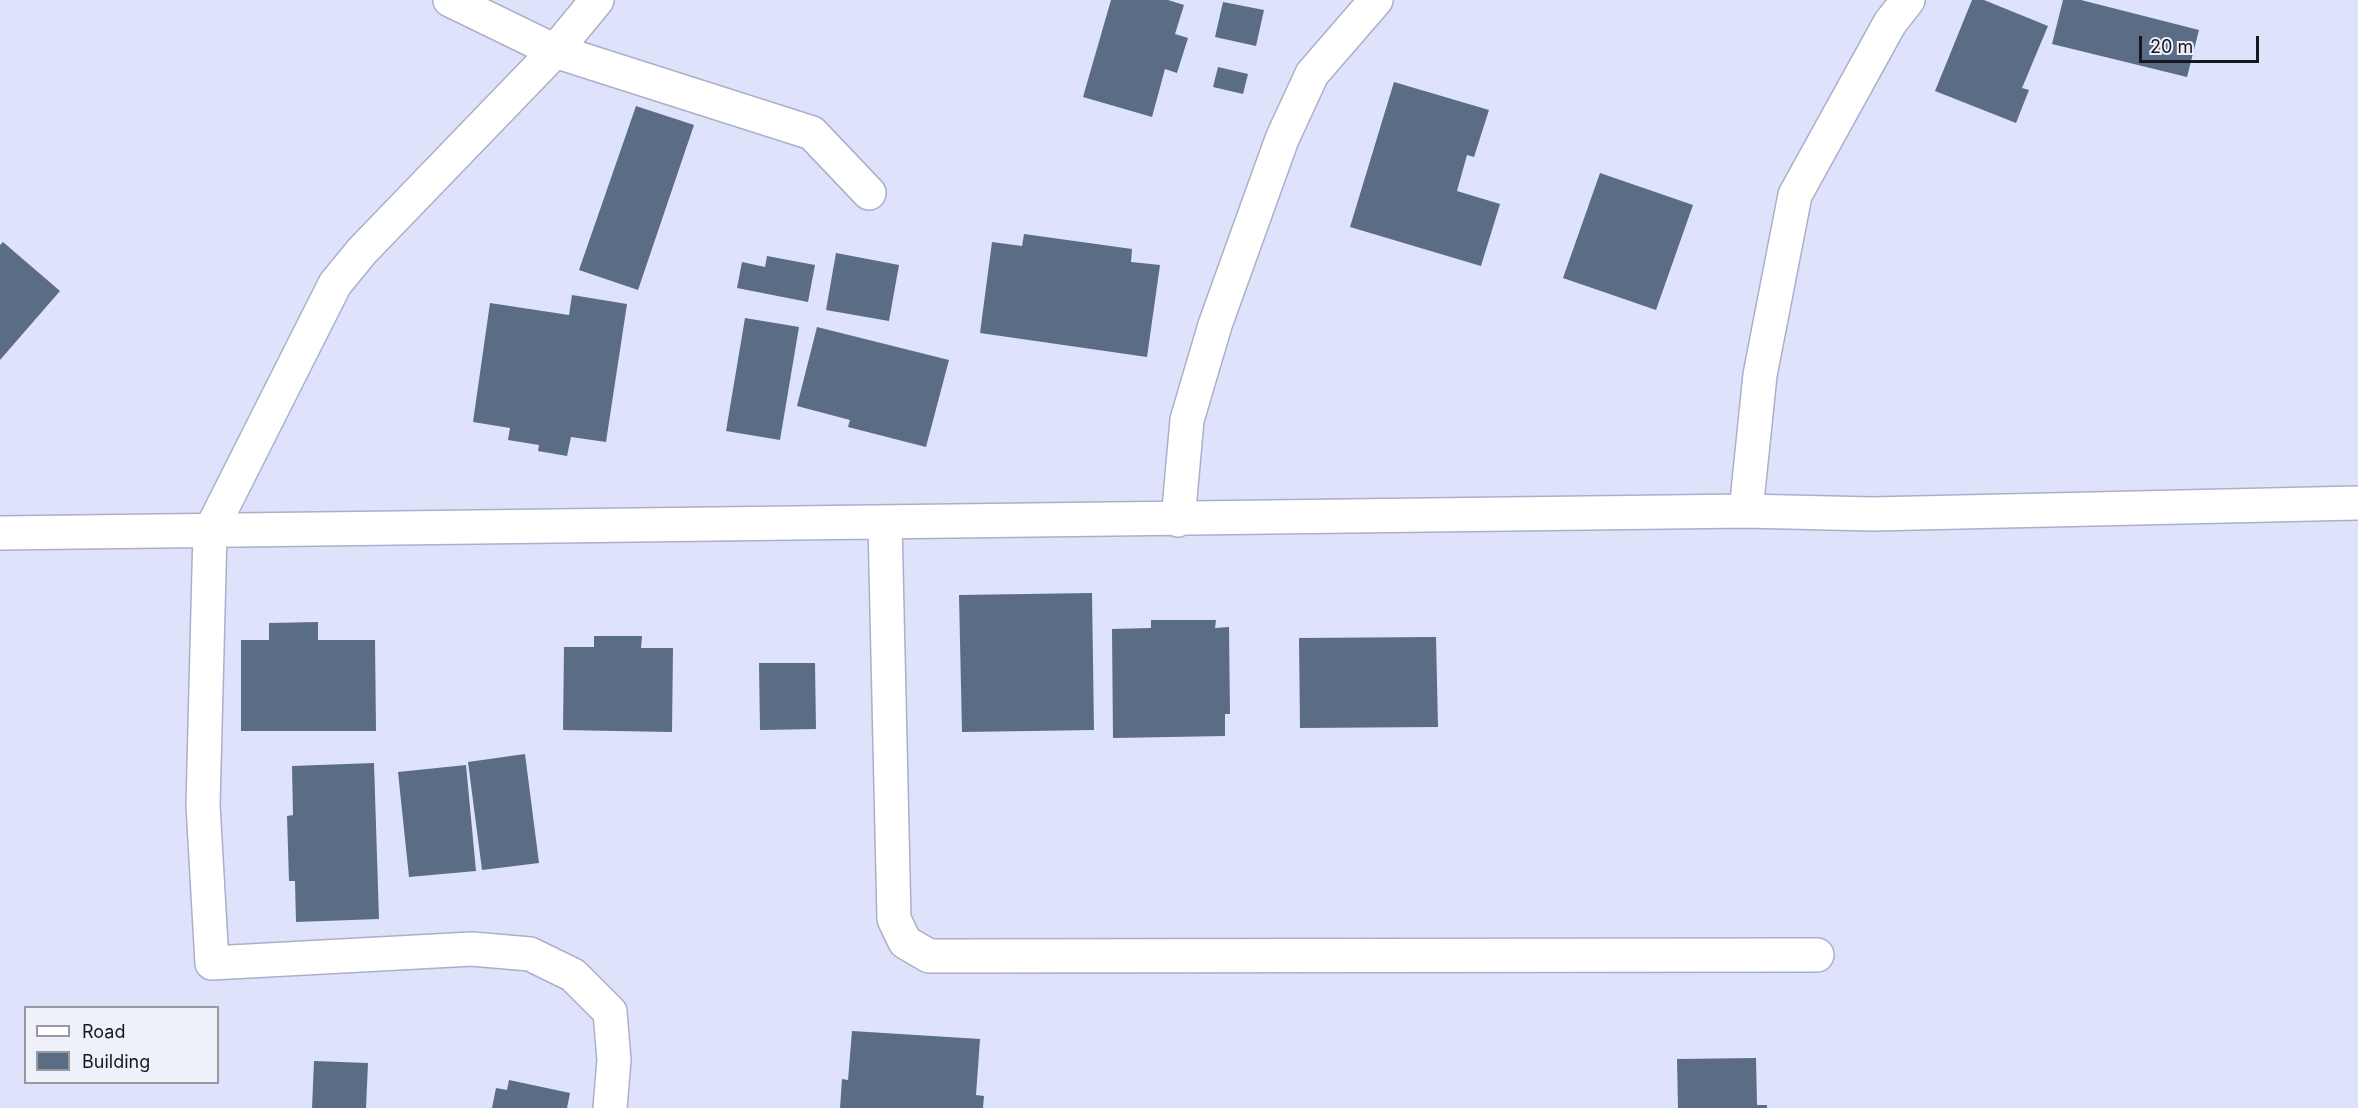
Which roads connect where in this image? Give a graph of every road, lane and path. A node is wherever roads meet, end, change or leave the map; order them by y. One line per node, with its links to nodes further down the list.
1 (450, 0): 5 (street)
2 (597, 0): 5 (street)
3 (1376, 0): 9 (street)
4 (1908, 0): 8 (street)
5 (555, 51): 6 (street); 11 (street)
6 (869, 193)
7 (2358, 503): 8 (street)
8 (1746, 511): 9 (street)
9 (1178, 520): 10 (street)
10 (885, 522): 11 (street); 13 (street)
11 (210, 532): 12 (street); 14 (street)
12 (0, 533)
13 (1817, 955)
14 (610, 1108)

